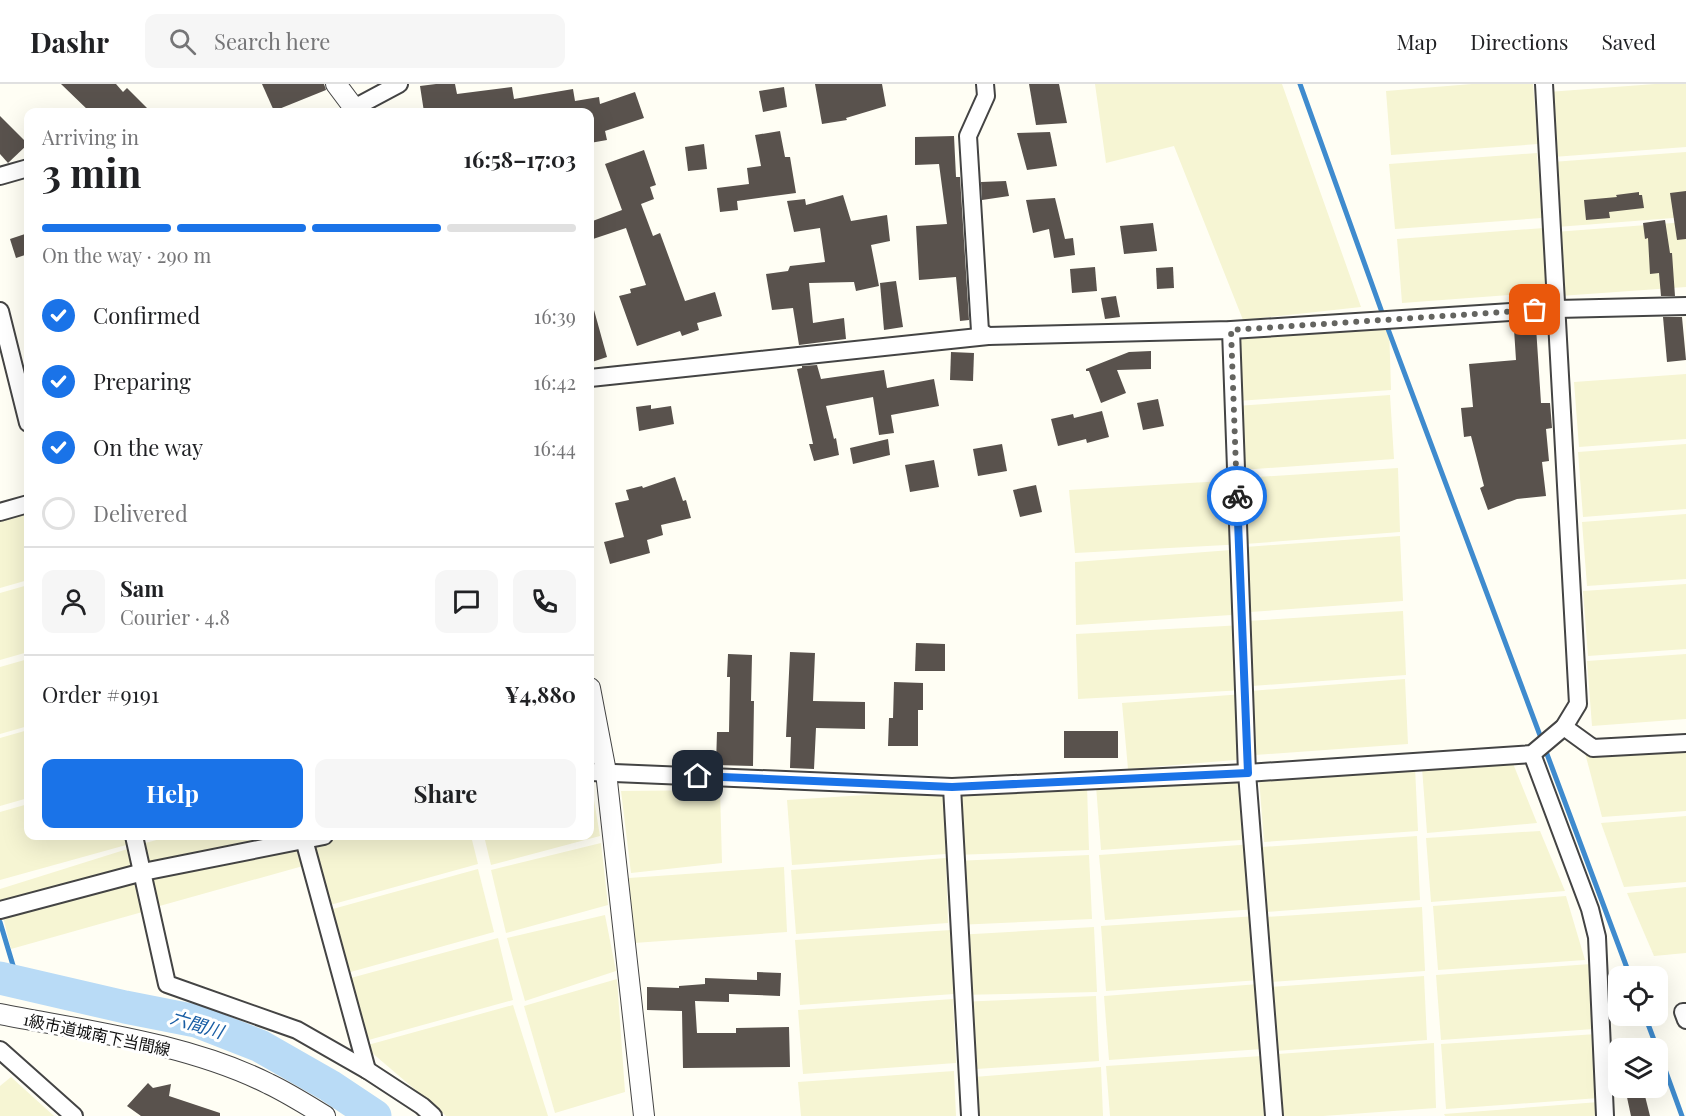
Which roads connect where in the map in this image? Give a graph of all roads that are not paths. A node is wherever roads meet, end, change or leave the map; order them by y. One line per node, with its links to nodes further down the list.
1 (336, 84): 5 (street)
2 (399, 84): 6 (street)
3 (985, 84): 13 (street)
4 (1544, 84): 10 (street)
5 (354, 108)
6 (359, 108)
7 (24, 169): 8 (street)
8 (0, 176)
9 (1686, 306): 10 (street)
10 (1557, 309): 12 (street); 18 (street)
11 (0, 311): 15 (street)
12 (1231, 330): 13 (street); 23 (street)
13 (988, 336): 14 (street)
14 (594, 378)
15 (24, 407)
16 (24, 505): 17 (street)
17 (0, 512)
18 (1564, 727): 20 (street); 21 (street)
19 (594, 730): 22 (street)
20 (1686, 743)
21 (1532, 754): 23 (street); 41 (street)
22 (598, 772): 24 (street); 38 (street)
23 (1248, 773): 24 (street); 40 (street)
24 (952, 787): 39 (street)
25 (135, 840): 28 (street)
26 (295, 840): 28 (street)
27 (305, 840): 34 (street)
28 (143, 872): 29 (street); 34 (street)
29 (0, 910)
30 (1686, 1012): 32 (street)
31 (0, 1014): 36 (street, 1級市道城南下当間線)
32 (1686, 1020)
33 (0, 1050): 35 (street)
34 (367, 1070): 37 (street)
35 (74, 1116)
36 (325, 1116)
37 (433, 1116)
38 (644, 1116)
39 (970, 1116)
40 (1274, 1116)
41 (1605, 1116)

